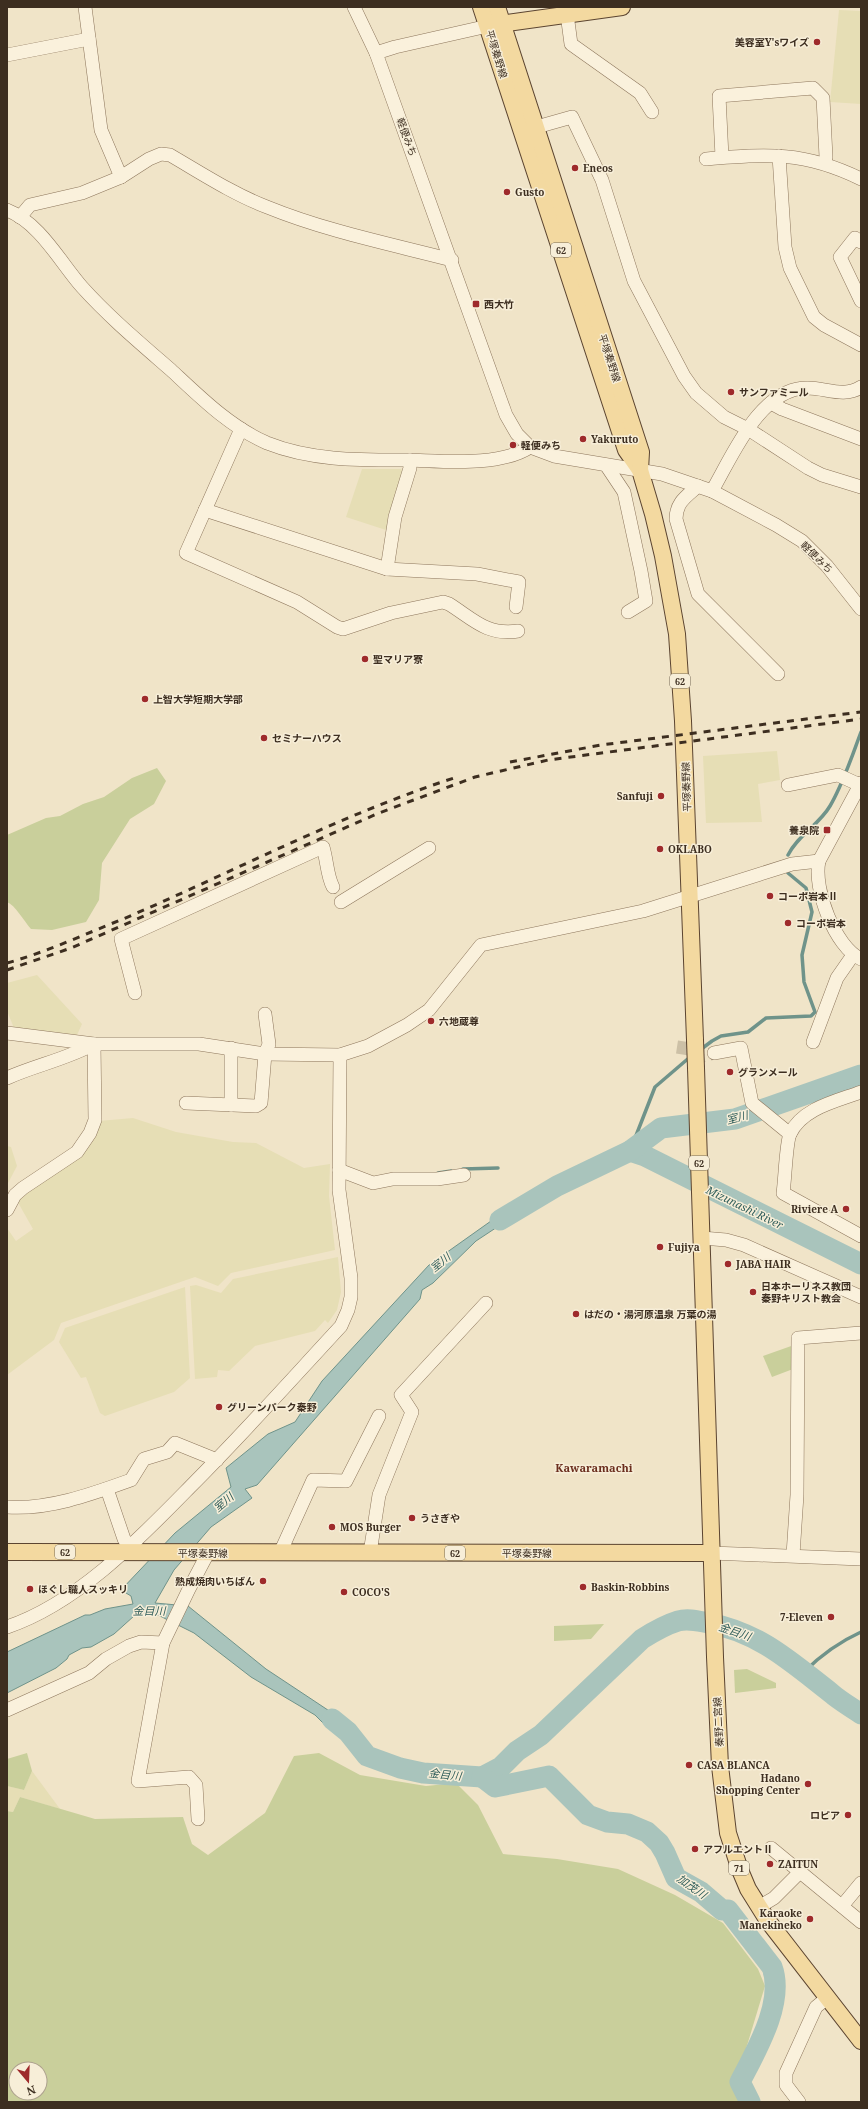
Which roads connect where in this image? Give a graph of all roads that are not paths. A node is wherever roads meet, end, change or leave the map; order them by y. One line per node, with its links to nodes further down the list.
1 (85, 7): 8 (street)
2 (354, 7): 9 (street, 軽便みち)
3 (481, 7): 7 (main road)
4 (497, 7): 7 (main road)
5 (622, 7): 6 (main road)
6 (567, 14): 7 (main road); 11 (street)
7 (495, 25): 9 (street); 12 (main road, 平塚秦野線 / 62); 13 (main road, 平塚秦野線 / 62)
8 (89, 39): 10 (street); 18 (street)
9 (376, 53): 23 (street, 軽便みち)
10 (7, 55)
11 (652, 112)
12 (536, 127): 13 (street); 29 (street); 34 (main road, 平塚秦野線 / 62)
13 (521, 132): 34 (main road, 平塚秦野線 / 62)
14 (779, 156): 15 (street); 17 (street); 25 (street)
15 (722, 158): 16 (street); 17 (street)
16 (706, 159)
17 (825, 163): 19 (street)
18 (121, 177): 21 (street); 23 (street)
19 (861, 179)
20 (7, 210): 21 (street)
21 (20, 217): 28 (street)
22 (861, 242): 24 (street)
23 (452, 260): 31 (street, 軽便みち)
24 (861, 301)
25 (861, 344)
26 (861, 388): 27 (street)
27 (771, 403): 29 (street); 30 (street)
28 (241, 429): 32 (street); 38 (street)
29 (748, 429): 36 (street); 37 (street)
30 (861, 439)
31 (530, 447): 32 (street); 33 (street, 軽便みち)
32 (410, 460): 39 (street)
33 (606, 465): 34 (street, 軽便みち); 42 (street)
34 (640, 470): 35 (street, 軽便みち); 50 (main road, 平塚秦野線 / 62)
35 (698, 486): 37 (street, 軽便みち); 44 (street)
36 (861, 488)
37 (712, 491): 41 (street, 軽便みち)
38 (205, 510): 39 (street); 43 (street)
39 (387, 569): 40 (street)
40 (516, 607)
41 (861, 609)
42 (628, 612)
43 (518, 630)
44 (778, 674)
45 (852, 781): 46 (street); 48 (street)
46 (788, 785)
47 (429, 848): 51 (street)
48 (819, 861): 50 (street); 52 (street)
49 (333, 887): 53 (street)
50 (689, 897): 61 (street); 71 (main road, 平塚秦野線 / 62, bridge)
51 (342, 902)
52 (857, 958): 56 (street)
53 (135, 993)
54 (265, 1014): 60 (street)
55 (7, 1033): 57 (street)
56 (813, 1042)
57 (94, 1044): 58 (street); 62 (street); 69 (street)
58 (231, 1048): 60 (street); 65 (street)
59 (714, 1053): 66 (street)
60 (265, 1054): 61 (street); 65 (street)
61 (340, 1055): 67 (street)
62 (7, 1078)
63 (861, 1092): 66 (street)
64 (186, 1103): 65 (street)
65 (231, 1105)
66 (790, 1134): 70 (street)
67 (339, 1170): 68 (street); 76 (street)
68 (464, 1175)
69 (7, 1210)
70 (861, 1236)
71 (702, 1238): 72 (street); 84 (main road, 62)
72 (861, 1297)
73 (486, 1303): 83 (street)
74 (861, 1333): 85 (street)
75 (379, 1416): 82 (street)
76 (217, 1460): 77 (street); 79 (street)
77 (107, 1489): 78 (street); 79 (street)
78 (7, 1507)
79 (130, 1551): 80 (main road, 平塚秦野線 / 62); 81 (main road, 平塚秦野線 / 62); 87 (street)
80 (7, 1552)
81 (204, 1553): 82 (main road, 平塚秦野線 / 62); 88 (street)
82 (280, 1553): 83 (main road, 平塚秦野線 / 62)
83 (370, 1553): 84 (main road, 平塚秦野線 / 62)
84 (711, 1553): 85 (street); 95 (main road, 秦野二宮線 / 71)
85 (793, 1555): 86 (street)
86 (861, 1559)
87 (7, 1627)
88 (164, 1641): 89 (street); 90 (street)
89 (7, 1710)
90 (198, 1819)
91 (770, 1848): 92 (street)
92 (800, 1872): 94 (street); 95 (street)
93 (861, 1883): 94 (street)
94 (842, 1906): 96 (street)
95 (759, 1907): 97 (main road, 秦野二宮線 / 71)
96 (861, 1922)
97 (827, 1998): 98 (main road, 秦野二宮線 / 71); 99 (street)
98 (861, 2041)
99 (799, 2102)

